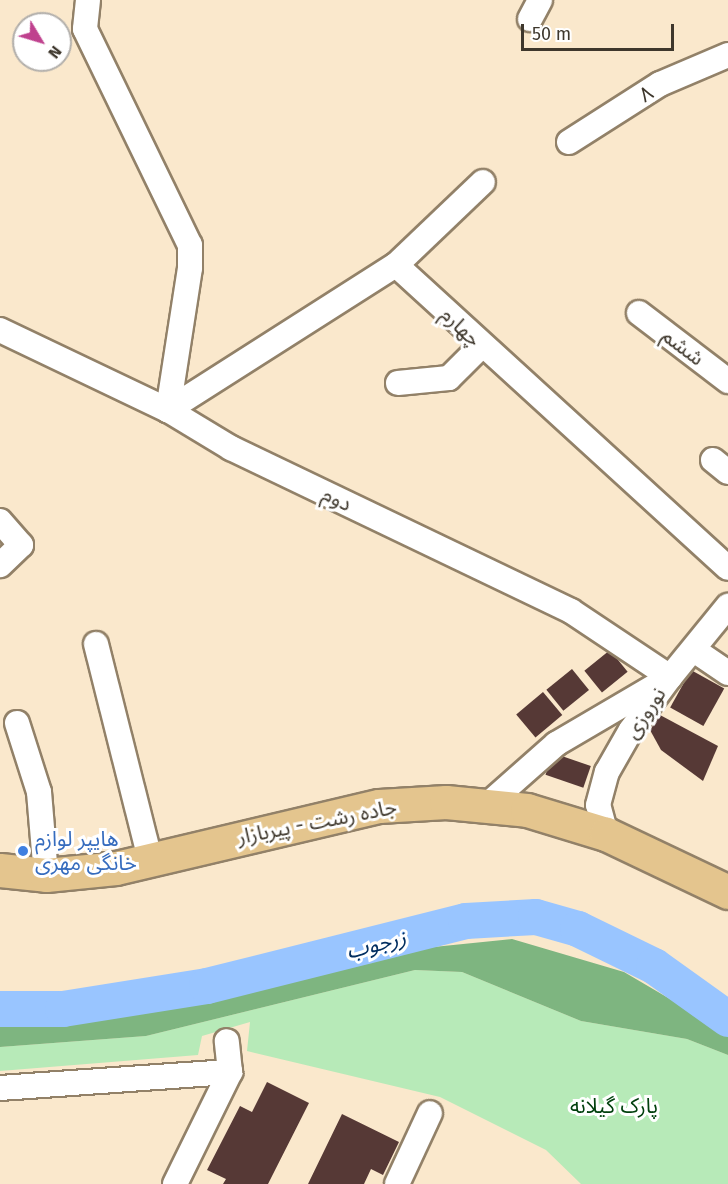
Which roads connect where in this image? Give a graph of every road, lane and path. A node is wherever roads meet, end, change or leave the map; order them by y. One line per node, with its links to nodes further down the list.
1 (88, 0): 11 (street)
2 (728, 55): 3 (street, ۸)
3 (569, 142)
4 (483, 182): 5 (street)
5 (396, 265): 8 (street, چهارم); 11 (street)
6 (639, 314): 9 (street, ششم)
7 (0, 330): 11 (street, دوم)
8 (481, 346): 10 (street); 14 (street, چهارم)
9 (728, 381)
10 (398, 383)
11 (168, 410): 19 (street, دوم)
12 (0, 521): 13 (street)
13 (0, 565)
14 (728, 568)
15 (728, 606): 17 (street, نوروزی)
16 (96, 644): 23 (street)
17 (694, 650): 18 (street); 19 (street, نوروزی)
18 (728, 674)
19 (669, 677): 21 (street); 22 (street, نوروزی)
20 (17, 723): 25 (street)
21 (486, 806): 22 (main road, جاده رشت - پیربازار); 23 (main road, جاده رشت - پیربازار)
22 (606, 834): 26 (main road, جاده رشت - پیربازار)
23 (150, 860): 25 (main road, جاده رشت - پیربازار)
24 (0, 870): 25 (main road, جاده رشت - پیربازار)
25 (46, 875)
26 (728, 892)
27 (227, 1041): 28 (street)
28 (230, 1072): 29 (street); 31 (street)
29 (0, 1088)
30 (430, 1113): 32 (street)
31 (175, 1184)
32 (397, 1184)

